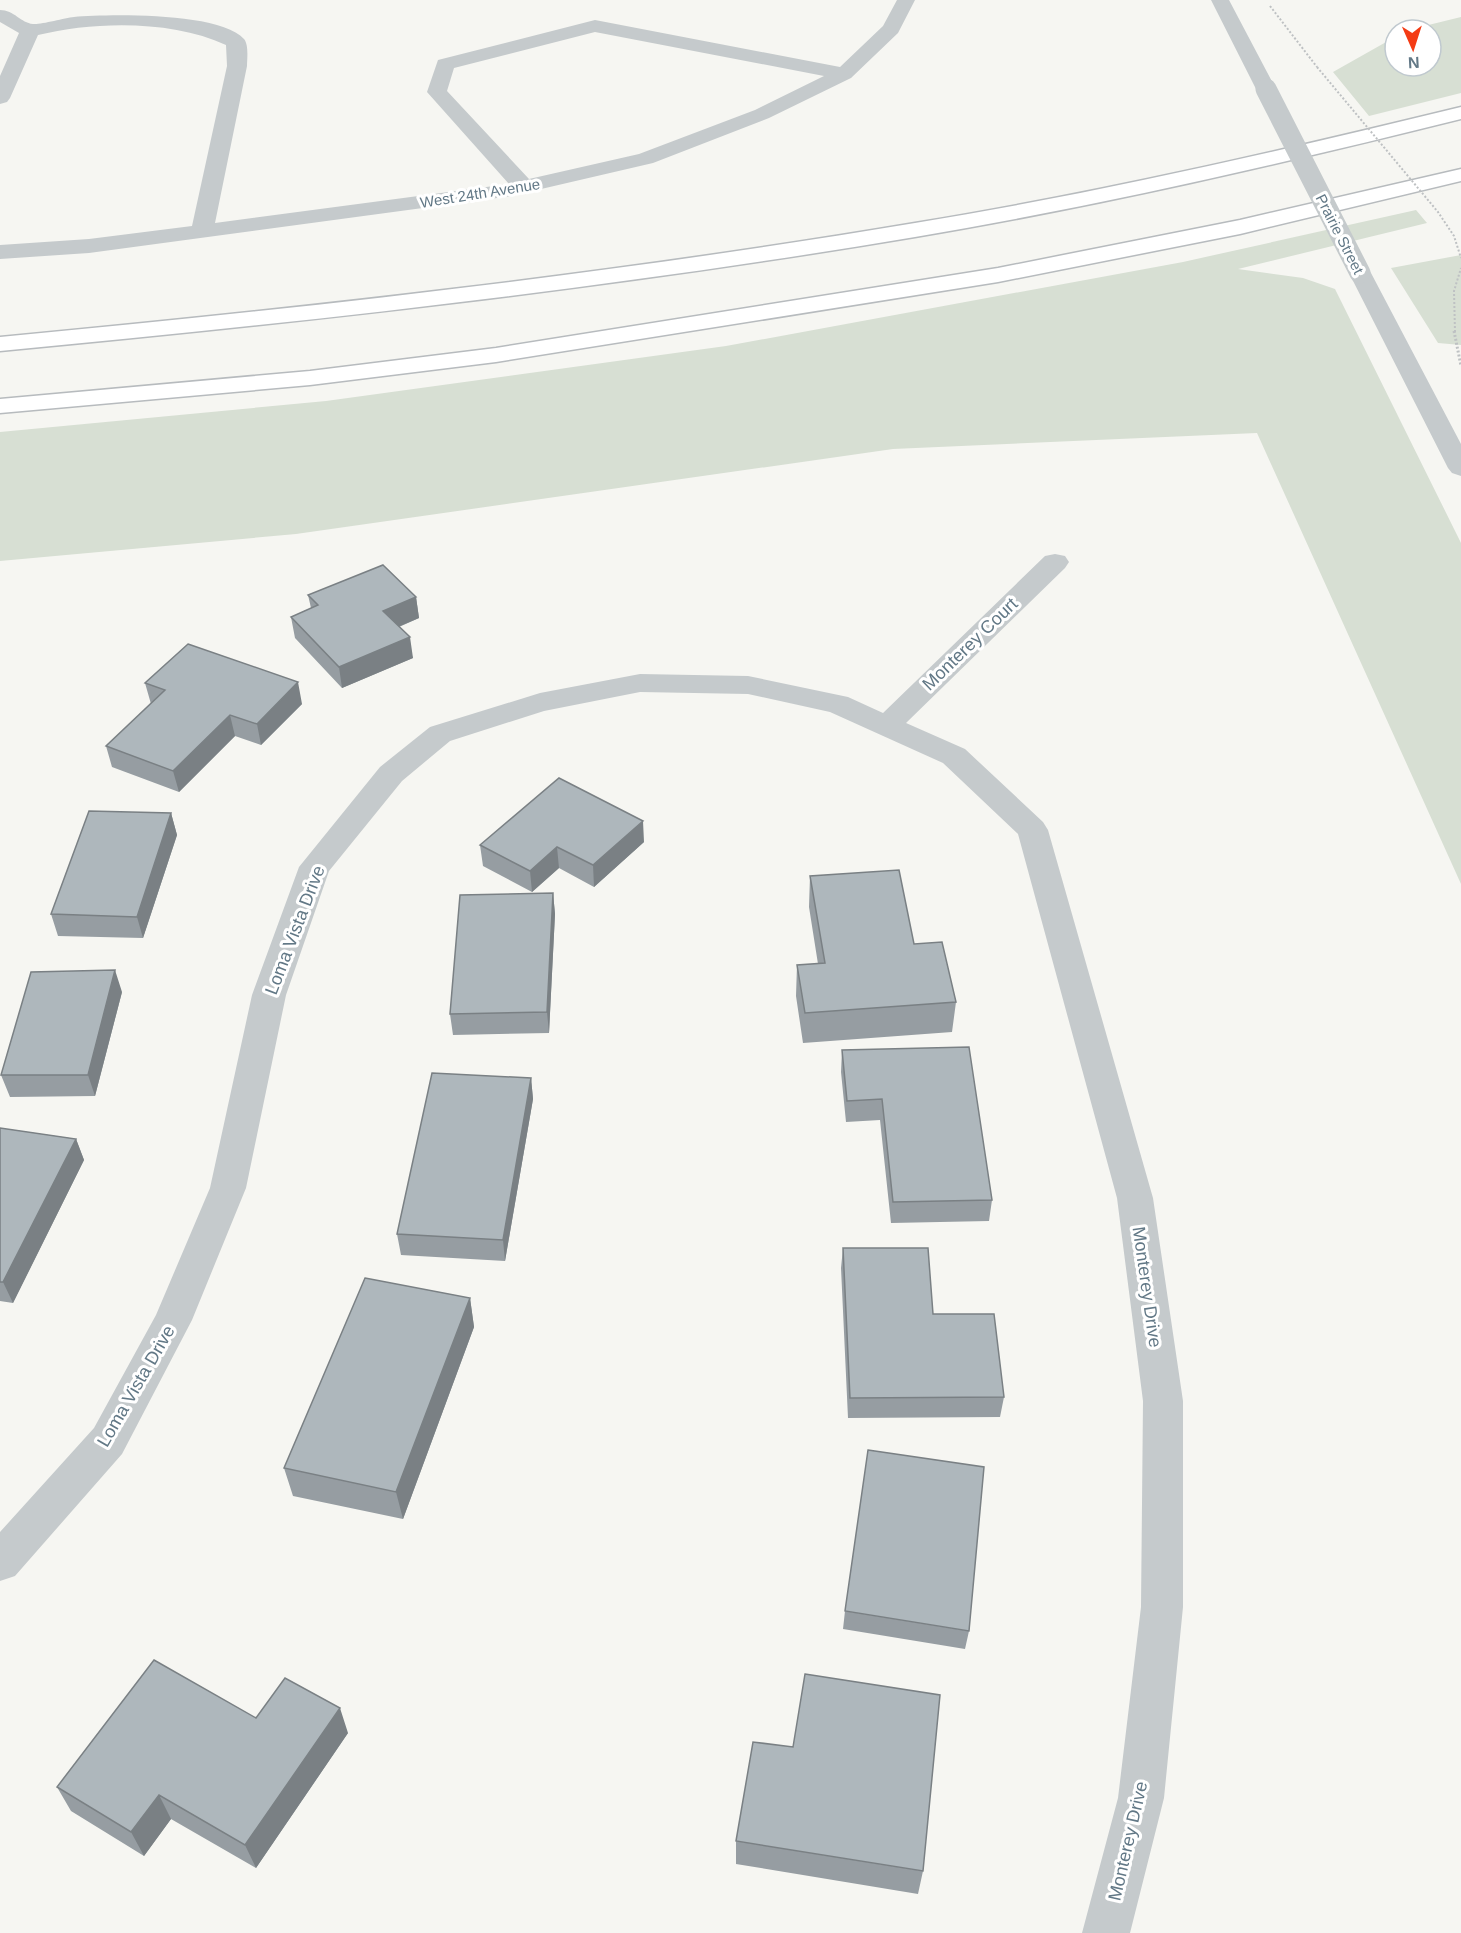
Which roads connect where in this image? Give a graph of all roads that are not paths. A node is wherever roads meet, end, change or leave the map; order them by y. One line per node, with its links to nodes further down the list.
1 (906, 0): 5 (street, West 24th Avenue)
2 (1220, 0): 14 (street, Prairie Street, bridge)
3 (0, 16): 4 (street)
4 (30, 31): 6 (street); 10 (street)
5 (844, 74): 9 (street, West 24th Avenue); 9 (street)
6 (0, 98)
7 (1461, 113): 12 (highway)
8 (1461, 175): 13 (highway)
9 (524, 187): 10 (street, West 24th Avenue)
10 (202, 232): 11 (street, West 24th Avenue)
11 (0, 252)
12 (0, 344)
13 (0, 406)
14 (1461, 468)
15 (1055, 562): 16 (street, Monterey Court)
16 (886, 726): 17 (street, Loma Vista Drive); 18 (street, Monterey Drive)
17 (0, 1562)
18 (1106, 1933)

